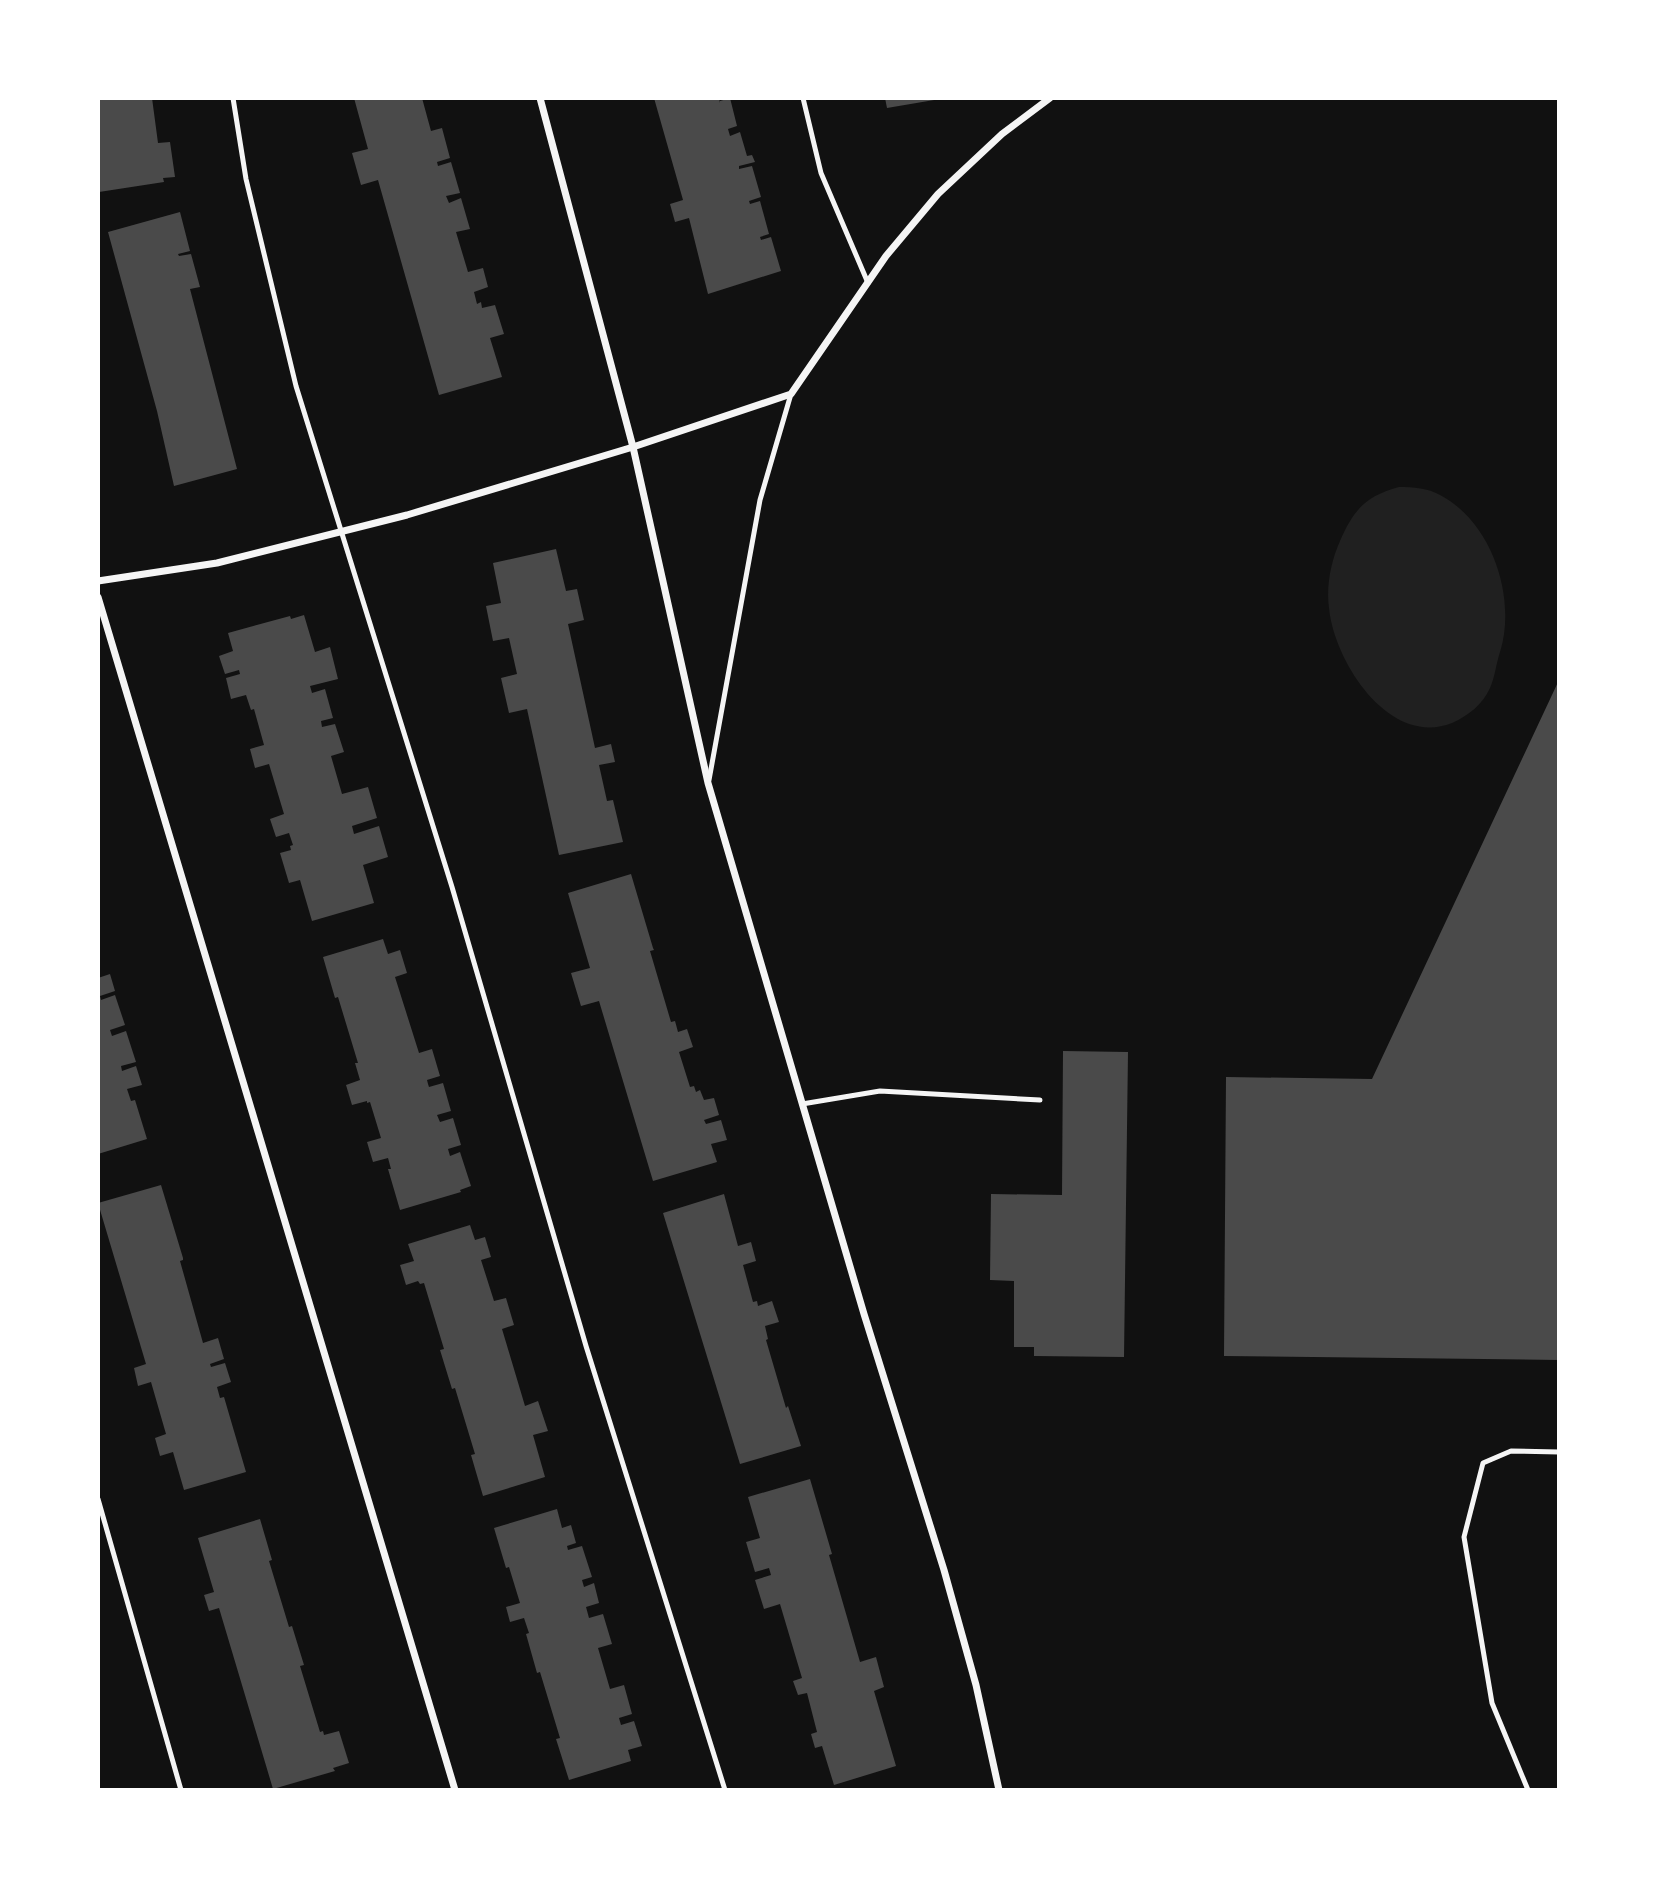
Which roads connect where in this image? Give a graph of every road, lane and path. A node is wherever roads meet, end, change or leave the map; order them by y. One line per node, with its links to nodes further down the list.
1 (233, 98): 8 (lane)
2 (540, 98): 7 (street)
3 (803, 98): 5 (lane)
4 (1050, 98): 5 (street)
5 (868, 283): 6 (street)
6 (791, 394): 7 (street); 11 (lane)
7 (633, 447): 8 (street); 11 (street)
8 (342, 532): 9 (street); 18 (lane)
9 (98, 581)
10 (98, 597): 17 (street)
11 (708, 783): 13 (street)
12 (1040, 1100): 13 (lane)
13 (802, 1104): 19 (street)
14 (1559, 1451): 20 (lane)
15 (98, 1499): 16 (lane)
16 (181, 1790)
17 (455, 1790)
18 (724, 1790)
19 (999, 1790)
20 (1528, 1790)

